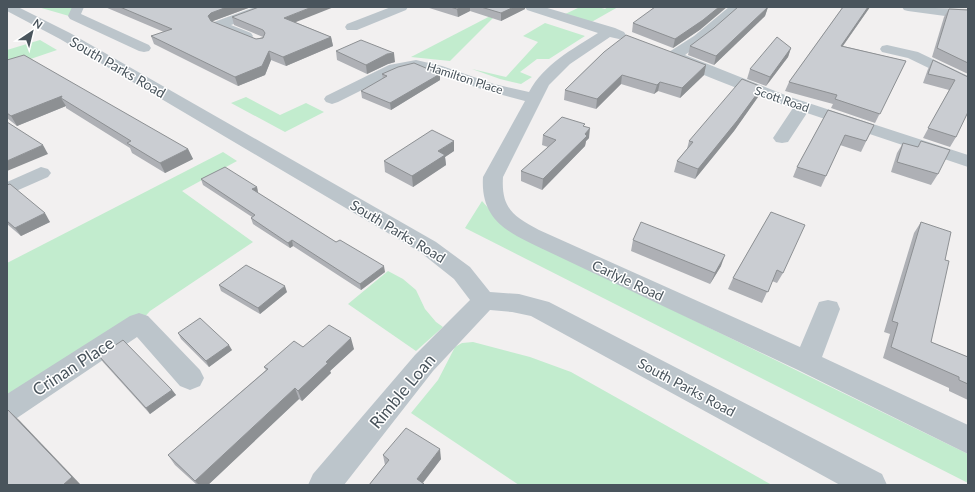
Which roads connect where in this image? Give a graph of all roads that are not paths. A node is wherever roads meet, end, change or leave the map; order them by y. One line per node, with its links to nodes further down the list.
1 (13, 7): 23 (street, South Parks Road)
2 (78, 7): 13 (street)
3 (266, 7): 12 (street)
4 (402, 7): 9 (street)
5 (531, 7): 10 (street)
6 (736, 7): 18 (street, Scott Road)
7 (908, 7): 8 (street)
8 (968, 13)
9 (352, 27)
10 (610, 31): 11 (street); 16 (street, Carlyle Road)
11 (631, 38)
12 (259, 42)
13 (144, 48)
14 (887, 49): 15 (street)
15 (968, 82)
16 (534, 98): 17 (street, Hamilton Place); 25 (street, Carlyle Road)
17 (332, 99)
18 (803, 106): 19 (street); 20 (street, Scott Road)
19 (782, 138)
20 (968, 161)
21 (41, 173): 22 (street)
22 (7, 189)
23 (484, 301): 29 (street, Rimble Loan); 30 (street, South Parks Road)
24 (828, 309): 25 (street)
25 (807, 362): 28 (street, Carlyle Road)
26 (190, 378): 27 (street, Crinan Place)
27 (7, 410)
28 (968, 440)
29 (324, 485)
30 (870, 485)

